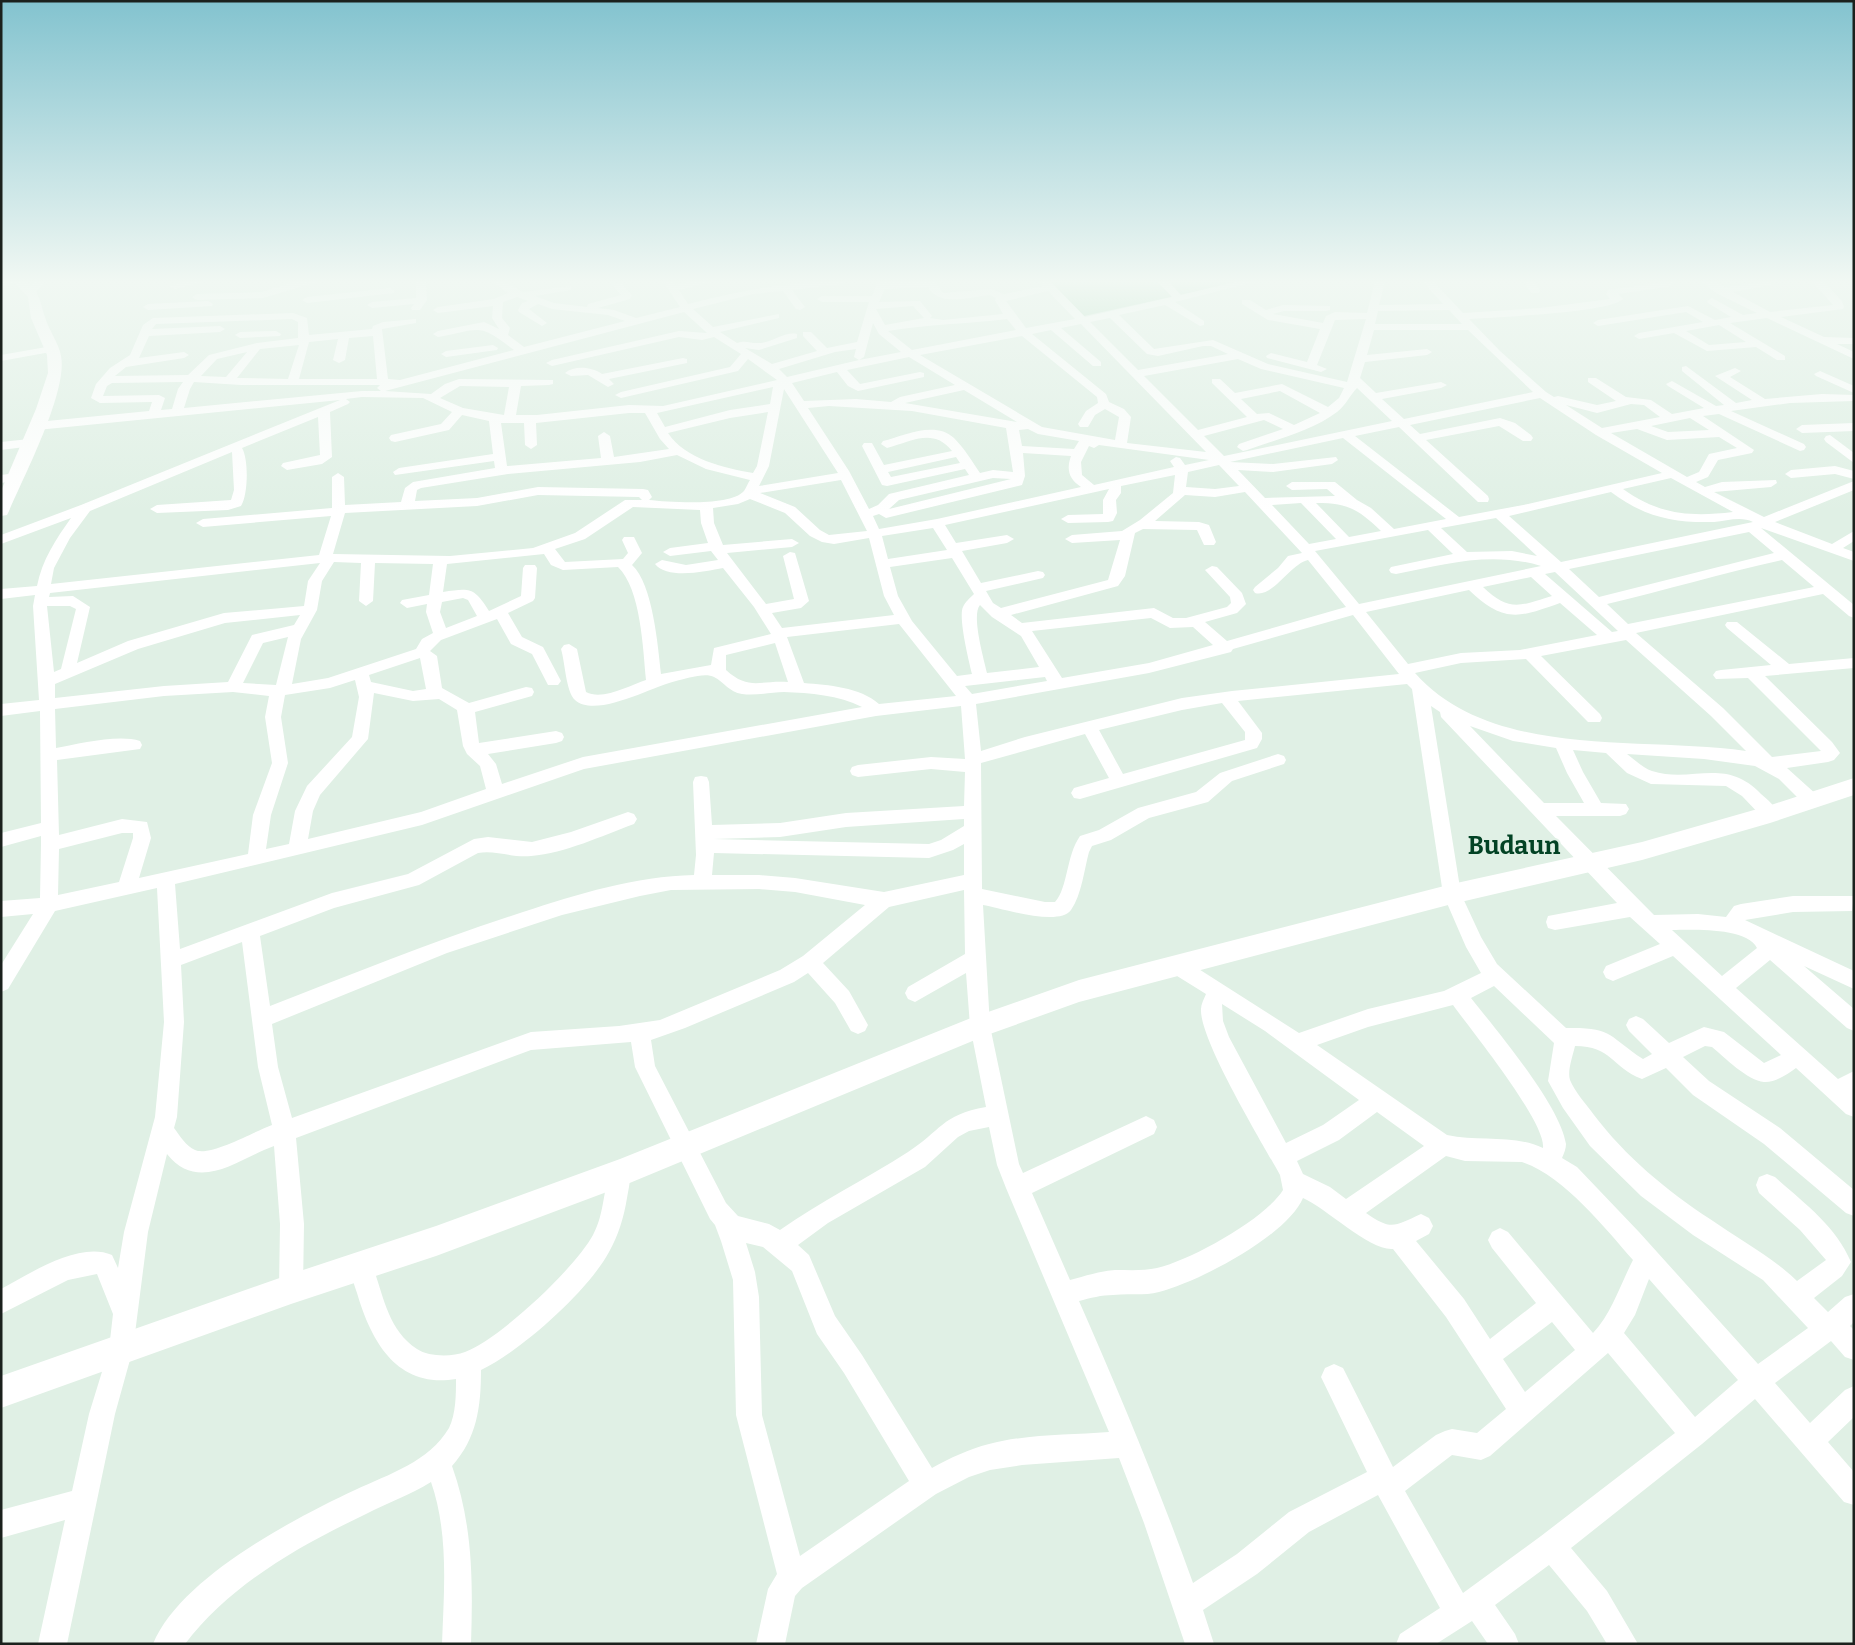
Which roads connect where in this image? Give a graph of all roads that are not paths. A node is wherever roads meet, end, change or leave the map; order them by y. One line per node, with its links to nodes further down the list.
1 (54, 358): 96 (main road)
2 (133, 358): 32 (street)
3 (166, 358): 32 (street)
4 (212, 358): 46 (street)
5 (249, 358): 49 (street)
6 (298, 358): 51 (street)
7 (381, 358): 54 (street)
8 (482, 358): 55 (street)
9 (550, 358): 31 (street)
10 (615, 358): 31 (street)
11 (642, 358): 45 (street)
12 (664, 358): 30 (street)
13 (743, 358): 64 (street)
14 (754, 358): 41 (street)
15 (810, 358): 41 (street)
16 (858, 358): 33 (street)
17 (887, 358): 33 (street)
18 (908, 358): 44 (street)
19 (912, 358): 59 (street)
20 (1054, 358): 38 (street)
21 (1090, 358): 34 (street)
22 (1225, 358): 42 (street)
23 (1246, 358): 47 (street)
24 (1277, 358): 35 (street)
25 (1314, 358): 35 (street)
26 (1372, 358): 29 (street)
27 (1503, 358): 67 (street)
28 (1120, 359): 34 (street); 42 (street)
29 (1360, 359): 47 (street)
30 (683, 361)
31 (552, 363): 56 (street)
32 (125, 364): 53 (street)
33 (857, 364): 36 (street)
34 (1097, 364): 38 (street)
35 (1311, 367): 47 (street)
36 (840, 368): 41 (street); 44 (street)
37 (1686, 369): 78 (street)
38 (1070, 371): 72 (street)
39 (1735, 371): 71 (street)
40 (571, 373): 45 (street)
41 (778, 374): 74 (street); 75 (street); 81 (street)
42 (1135, 374): 104 (street)
43 (1820, 374): 61 (street)
44 (920, 375): 62 (street)
45 (599, 378): 64 (street)
46 (191, 379): 49 (street); 53 (street); 76 (street)
47 (1354, 380): 66 (street); 84 (street)
48 (1592, 380): 70 (street)
49 (235, 381): 50 (street); 76 (street)
50 (268, 381): 51 (street); 73 (street)
51 (293, 381): 54 (street)
52 (1216, 381): 65 (street)
53 (104, 382): 85 (street)
54 (384, 382): 55 (street)
55 (402, 382): 63 (street)
56 (516, 382): 68 (street); 89 (street)
57 (1672, 384): 83 (street)
58 (1441, 385): 66 (street)
59 (964, 387): 62 (street); 100 (street)
60 (1658, 387): 86 (street)
61 (1854, 390)
62 (934, 393): 77 (street)
63 (362, 394): 68 (street); 73 (street); 80 (street)
64 (621, 395): 79 (street)
65 (1231, 397): 84 (street); 87 (street)
66 (1372, 397): 93 (street)
67 (1546, 397): 70 (street); 93 (street); 102 (street)
68 (433, 398): 82 (street)
69 (1854, 398): 71 (street)
70 (1630, 401): 91 (street)
71 (1762, 402): 78 (street)
72 (1104, 404): 92 (street); 115 (street)
73 (251, 405): 76 (street)
74 (801, 405): 77 (street); 139 (street)
75 (775, 406): 101 (street); 144 (street)
76 (179, 407): 85 (street)
77 (891, 407): 94 (street)
78 (1735, 408): 83 (street)
79 (629, 409): 81 (street); 90 (street)
80 (324, 410): 117 (street); 131 (street)
81 (649, 410): 101 (street)
82 (459, 411): 88 (street); 107 (street)
83 (1718, 411): 86 (street); 119 (street)
84 (1328, 412): 98 (street)
85 (154, 415): 96 (street)
86 (1696, 415): 91 (street); 103 (street)
87 (1254, 418): 98 (street); 104 (street)
88 (495, 419): 89 (street); 124 (street)
89 (510, 419): 90 (street)
90 (530, 419): 113 (street)
91 (1671, 419): 95 (street)
92 (1084, 424)
93 (1400, 424): 105 (street); 108 (street)
94 (1012, 425): 100 (street); 120 (street)
95 (1638, 425): 102 (street); 103 (street)
96 (36, 426): 112 (main road)
97 (1854, 427): 99 (street)
98 (1291, 428): 128 (street)
99 (1802, 429)
100 (1038, 430): 110 (street)
101 (662, 431): 121 (street)
102 (1600, 432): 136 (street)
103 (1723, 433): 145 (street)
104 (1197, 434): 128 (street)
105 (1346, 435): 128 (street); 174 (street)
106 (604, 436): 126 (street)
107 (395, 438)
108 (1417, 438): 109 (street); 159 (street)
109 (1527, 438)
110 (1087, 439): 115 (street); 123 (street); 133 (street)
111 (1830, 439): 125 (street)
112 (30, 443): 116 (street); 143 (main road)
113 (531, 444)
114 (887, 444): 122 (street)
115 (1120, 445): 128 (street)
116 (1, 446)
117 (235, 446): 167 (street); 168 (street)
118 (868, 446): 132 (street)
119 (1800, 447)
120 (1017, 449): 123 (street); 140 (street)
121 (681, 451): 126 (street); 144 (street)
122 (957, 453): 130 (street); 132 (street)
123 (1077, 453): 153 (street)
124 (499, 457): 134 (street); 135 (street)
125 (1854, 459)
126 (608, 460): 129 (street)
127 (1332, 460): 128 (street)
128 (1223, 462): 133 (street); 151 (street)
129 (566, 464): 134 (street); 154 (street)
130 (968, 465): 142 (street); 146 (street)
131 (287, 466)
132 (880, 470): 146 (street)
133 (1182, 470): 148 (street); 155 (street)
134 (501, 471): 165 (street)
135 (399, 472)
136 (1673, 474): 145 (street); 152 (street)
137 (1792, 474): 138 (street)
138 (1854, 475)
139 (845, 476): 157 (street); 170 (street)
140 (1018, 476): 142 (street); 172 (street)
141 (338, 477): 169 (street)
142 (977, 477): 158 (street)
143 (9, 478): 164 (main road)
144 (758, 478): 157 (street)
145 (1687, 481): 156 (street)
146 (887, 482): 158 (street)
147 (1770, 483): 156 (street)
148 (1115, 484): 153 (street); 173 (street)
149 (1854, 485): 175 (street)
150 (1292, 486): 163 (street)
151 (1248, 488): 155 (street); 162 (street)
152 (1614, 488): 171 (street); 175 (street)
153 (1092, 489): 176 (street)
154 (558, 491): 161 (street); 165 (street)
155 (1181, 491): 178 (street)
156 (1704, 491): 175 (street)
157 (750, 493): 166 (street); 181 (street)
158 (899, 496): 170 (street)
159 (1482, 499)
160 (1306, 500): 162 (street); 163 (street); 189 (street)
161 (646, 502): 166 (street); 190 (street)
162 (1261, 502): 195 (street)
163 (1353, 503): 180 (street)
164 (2, 506)
165 (407, 506): 169 (street)
166 (706, 506): 191 (street)
167 (86, 508): 186 (street); 217 (street)
168 (156, 509)
169 (339, 510): 177 (street); 199 (street)
170 (868, 513): 172 (street); 181 (street)
171 (1498, 513): 174 (street); 206 (street)
172 (886, 514): 176 (street)
173 (1068, 519)
174 (1456, 521): 179 (street)
175 (1755, 521): 192 (street); 196 (street); 206 (street)
176 (942, 522): 181 (street); 193 (street)
177 (203, 523)
178 (1140, 525): 182 (street); 188 (street)
179 (1431, 526): 180 (street); 197 (street)
180 (1391, 533): 189 (street)
181 (875, 534): 205 (street)
182 (1128, 535): 185 (street); 228 (street)
183 (1854, 535): 192 (street)
184 (1007, 539): 193 (street)
185 (1072, 539)
186 (1, 540)
187 (630, 540): 203 (street)
188 (1209, 542)
189 (1346, 542): 195 (street)
190 (548, 548): 201 (street); 203 (street)
191 (716, 548): 194 (street); 202 (street); 223 (street)
192 (1833, 549): 198 (street)
193 (955, 550): 205 (street); 215 (street)
194 (670, 552)
195 (1308, 552): 214 (street); 224 (street)
196 (1784, 555): 213 (street); 221 (street)
197 (1464, 557): 206 (street); 209 (street)
198 (1854, 557)
199 (327, 558): 200 (street); 217 (street); 225 (street)
200 (368, 558): 201 (street); 220 (street)
201 (441, 560): 219 (street)
202 (727, 563): 204 (street); 223 (street)
203 (625, 564): 256 (street)
204 (662, 564)
205 (882, 564): 230 (street)
206 (1557, 567): 210 (street); 221 (street)
207 (530, 568): 226 (street)
208 (1212, 570): 231 (street)
209 (1396, 570)
210 (1534, 572): 212 (street); 218 (street)
211 (1038, 575): 215 (street)
212 (1472, 585): 218 (street); 224 (street)
213 (1825, 589): 227 (street); 235 (street)
214 (1260, 590)
215 (980, 591): 228 (street); 252 (street)
216 (1, 594): 217 (street)
217 (42, 596): 246 (street); 253 (street)
218 (1563, 597): 238 (street)
219 (434, 598): 222 (street); 229 (street); 236 (street)
220 (366, 601)
221 (1596, 602): 235 (street)
222 (407, 603)
223 (763, 609): 237 (street)
224 (1356, 609): 239 (street); 251 (street)
225 (310, 610): 234 (street); 246 (street)
226 (500, 611): 229 (street); 254 (street)
227 (1854, 613)
228 (997, 614): 233 (street)
229 (486, 618): 236 (street)
230 (904, 619): 237 (street); 255 (street)
231 (1192, 621): 233 (street); 239 (street)
232 (1732, 625): 244 (street)
233 (1020, 628): 245 (street)
234 (299, 629): 258 (street); 260 (street)
235 (1627, 632): 238 (street); 280 (street)
236 (441, 635): 241 (street)
237 (779, 635): 247 (street); 259 (street)
238 (1609, 638): 242 (street)
239 (1226, 648): 257 (street)
240 (569, 649): 256 (street)
241 (421, 653): 250 (street); 262 (street)
242 (1530, 654): 251 (street); 270 (street)
243 (1854, 663): 244 (street)
244 (1784, 668): 248 (street)
245 (1049, 671): 252 (street); 257 (street)
246 (68, 672): 253 (street)
247 (718, 672): 256 (street); 259 (street)
248 (1751, 672): 249 (street); 280 (street)
249 (1721, 675)
250 (363, 678): 260 (street); 262 (street); 297 (street)
251 (1412, 678): 263 (street); 266 (street); 304 (street)
252 (981, 679): 255 (street)
253 (47, 681): 265 (street)
254 (553, 681)
255 (953, 682): 264 (street)
256 (654, 683)
257 (1058, 685): 264 (street)
258 (233, 686): 260 (street); 265 (street)
259 (797, 687): 269 (street)
260 (280, 690): 298 (street)
261 (526, 692): 267 (street)
262 (435, 694): 267 (street)
263 (1226, 697): 271 (street); 283 (street)
264 (968, 700): 269 (street); 279 (street)
265 (47, 704): 268 (street); 277 (street)
266 (1438, 704): 273 (street); 289 (street)
267 (466, 709): 276 (street)
268 (1, 710)
269 (876, 710): 285 (street)
270 (1594, 718)
271 (1089, 727): 279 (street); 283 (street)
272 (556, 737): 276 (street)
273 (1562, 743): 275 (street); 290 (street)
274 (134, 745): 277 (street)
275 (1610, 747): 280 (street); 291 (street)
276 (473, 750): 285 (street)
277 (48, 755): 294 (street)
278 (1278, 760): 303 (street)
279 (973, 762): 281 (street); 293 (street)
280 (1768, 764): 287 (street)
281 (858, 770)
282 (701, 782): 295 (street)
283 (1118, 782): 286 (street)
284 (1850, 790): 287 (main road)
285 (496, 794): 297 (street)
286 (1080, 794)
287 (1811, 800): 291 (main road)
288 (1620, 809): 290 (street)
289 (1540, 810): 290 (street); 299 (street)
290 (1597, 810)
291 (1770, 814): 299 (main road)
292 (628, 819): 313 (street)
293 (974, 820): 295 (street); 295 (street); 303 (street)
294 (50, 836): 296 (street); 302 (street); 307 (street)
295 (705, 839): 301 (street)
296 (1, 840)
297 (297, 849): 298 (street)
298 (256, 859): 300 (street)
299 (1588, 862): 304 (main road); 308 (street)
300 (166, 880): 302 (street); 317 (street)
301 (702, 883): 305 (street); 328 (street)
302 (126, 888): 307 (street)
303 (973, 888): 305 (street); 316 (street)
304 (1452, 894): 319 (main road); 321 (street)
305 (884, 900): 318 (street)
306 (1852, 903): 312 (street)
307 (49, 905): 309 (street); 323 (street)
308 (1634, 908): 310 (street); 311 (street)
309 (1, 909)
310 (1555, 922)
311 (1651, 923): 312 (street); 314 (street)
312 (1744, 928): 315 (street); 322 (street)
313 (250, 931): 317 (street); 328 (street)
314 (1676, 946): 320 (street); 324 (street)
315 (1770, 948): 324 (street); 329 (street)
316 (974, 958): 326 (street); 332 (street)
317 (170, 961): 344 (street)
318 (810, 962): 330 (street); 333 (street)
319 (1176, 965): 325 (street); 332 (main road)
320 (1613, 972)
321 (1495, 975): 327 (street); 334 (street)
322 (1854, 980)
323 (1, 983)
324 (1722, 988): 337 (street)
325 (1217, 991): 335 (street); 347 (street)
326 (915, 993)
327 (1457, 995): 335 (street); 348 (street)
328 (262, 1019): 343 (street)
329 (1854, 1022)
330 (858, 1025)
331 (1636, 1025): 336 (street)
332 (980, 1026): 341 (street); 346 (main road)
333 (640, 1032): 343 (street); 346 (street)
334 (1562, 1036): 336 (street); 364 (street)
335 (1297, 1043): 339 (street)
336 (1667, 1055): 337 (street); 353 (street)
337 (1797, 1056): 338 (street)
338 (1845, 1086): 340 (street)
339 (1376, 1100): 345 (street); 347 (street)
340 (1854, 1107)
341 (998, 1115): 352 (street); 359 (street)
342 (1146, 1127): 352 (street)
343 (284, 1131): 344 (street); 362 (street)
344 (163, 1132): 368 (street)
345 (1444, 1145): 348 (street); 354 (street)
346 (687, 1147): 349 (main road); 355 (street)
347 (1282, 1156): 350 (street)
348 (1546, 1161): 360 (street)
349 (620, 1173): 361 (main road); 374 (street)
350 (1294, 1182): 354 (street); 363 (street)
351 (1767, 1185): 364 (street)
352 (1017, 1188): 363 (street)
353 (1854, 1205)
354 (1346, 1213): 357 (street)
355 (724, 1218): 359 (street); 390 (street)
356 (1421, 1226): 357 (street)
357 (1398, 1237): 373 (street)
358 (1500, 1240): 366 (street)
359 (780, 1244): 385 (street)
360 (1647, 1259): 370 (street); 376 (street)
361 (361, 1265): 362 (main road); 374 (street)
362 (291, 1289): 372 (main road)
363 (1063, 1294): 382 (street)
364 (1796, 1297): 369 (street)
365 (1, 1302): 368 (street)
366 (1554, 1305): 370 (street); 373 (street)
367 (1854, 1306): 369 (street)
368 (124, 1315): 372 (street)
369 (1830, 1327): 371 (street); 376 (street)
370 (1601, 1343): 379 (street); 380 (street)
371 (1854, 1348)
372 (121, 1349): 377 (main road); 387 (street)
373 (1486, 1357): 379 (street)
374 (469, 1364): 383 (street)
375 (1334, 1377): 384 (street)
376 (1755, 1382): 380 (street); 381 (street)
377 (1, 1392)
378 (1854, 1399): 381 (street)
379 (1524, 1412): 384 (street)
380 (1693, 1435): 389 (street)
381 (1808, 1442): 386 (street)
382 (1126, 1444): 385 (street); 391 (street)
383 (437, 1462): 394 (street); 395 (street)
384 (1386, 1482): 391 (street); 392 (street)
385 (927, 1485): 390 (street)
386 (1854, 1492)
387 (84, 1501): 388 (street); 393 (street)
388 (1, 1524)
389 (1551, 1546): 392 (street); 400 (street)
390 (792, 1578): 396 (street)
391 (1187, 1604): 397 (street)
392 (1467, 1607): 398 (street); 399 (street)
393 (52, 1644)
394 (167, 1644)
395 (456, 1644)
396 (770, 1644)
397 (1200, 1644)
398 (1410, 1644)
399 (1506, 1644)
400 (1624, 1644)

